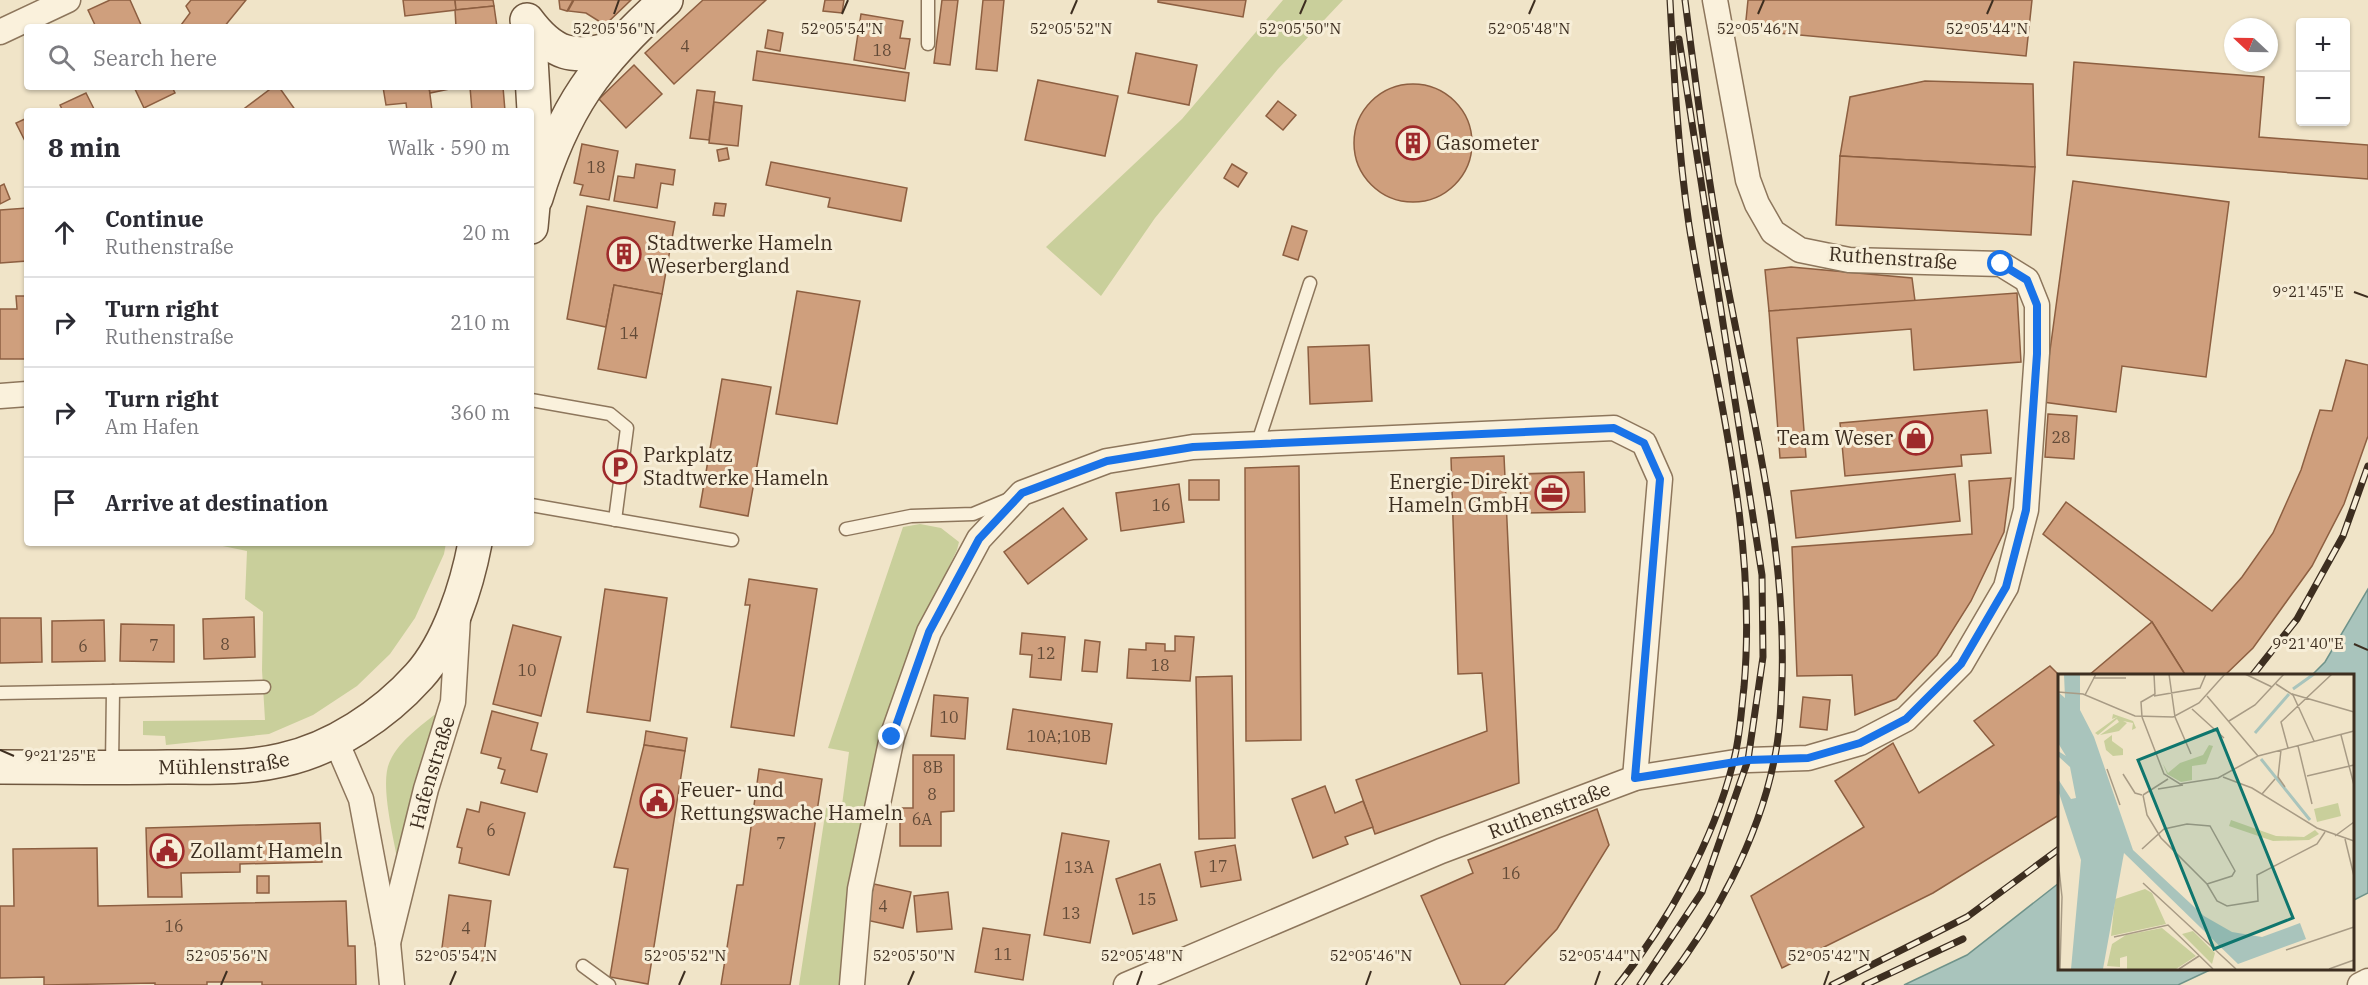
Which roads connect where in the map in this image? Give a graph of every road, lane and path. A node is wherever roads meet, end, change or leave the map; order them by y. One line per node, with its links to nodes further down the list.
1 (68, 0): 6 (street)
2 (666, 0): 8 (main road)
3 (928, 0): 7 (lane)
4 (1715, 0): 31 (street, Ruthenstraße)
5 (534, 29): 8 (main road)
6 (0, 33)
7 (928, 44)
8 (614, 48): 11 (main road)
9 (533, 90): 10 (main road)
10 (534, 183)
11 (534, 209)
12 (1310, 283): 16 (lane)
13 (24, 394): 14 (street)
14 (0, 396)
15 (534, 401): 19 (lane)
16 (1257, 444): 17 (street); 31 (street)
17 (1022, 493): 20 (lane); 37 (street)
18 (534, 506): 19 (lane)
19 (615, 520): 21 (lane)
20 (846, 530)
21 (732, 540)
22 (474, 546): 23 (main road, Hafenstraße)
23 (459, 602): 24 (main road, Hafenstraße); 32 (street, Hafenstraße)
24 (421, 675): 28 (main road, Mühlenstraße)
25 (264, 687): 26 (lane)
26 (113, 691): 27 (lane); 30 (lane)
27 (0, 693)
28 (336, 741): 30 (main road, Mühlenstraße); 32 (street, Hafenstraße)
29 (0, 767): 30 (main road, Mühlenstraße)
30 (112, 768)
31 (1635, 778): 38 (street, Ruthenstraße)
32 (388, 943): 35 (street, Hafenstraße)
33 (583, 966): 36 (lane)
34 (2368, 981): 39 (street)
35 (392, 985)
36 (609, 985)
37 (852, 985)
38 (1126, 985)
39 (2360, 985)

